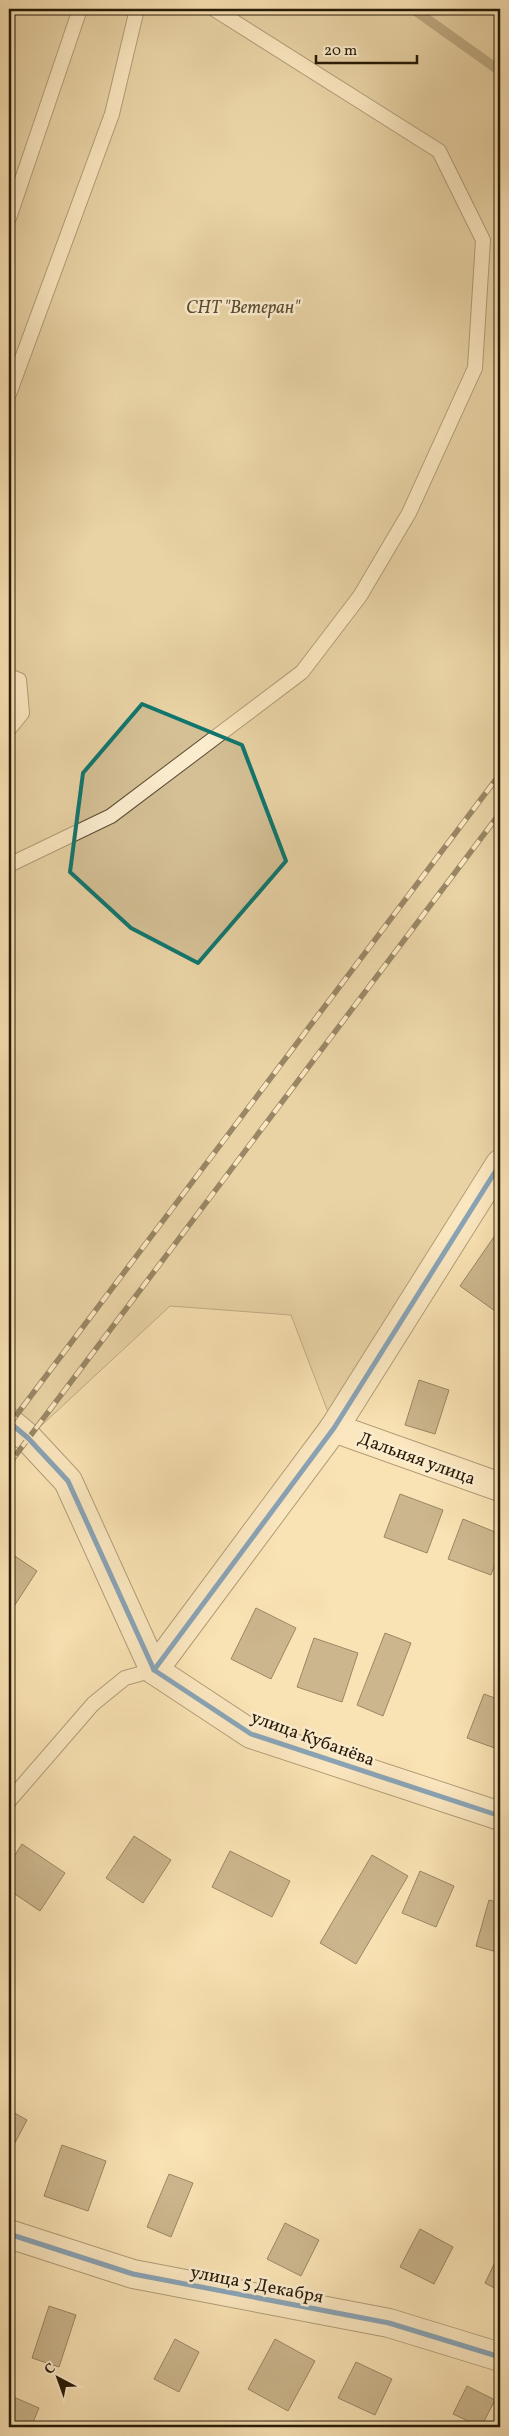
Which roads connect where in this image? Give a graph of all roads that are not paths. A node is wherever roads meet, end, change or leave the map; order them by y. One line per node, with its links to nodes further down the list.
1 (80, 9): 4 (lane)
2 (137, 9): 5 (lane)
3 (214, 9): 8 (lane)
4 (9, 218)
5 (9, 394)
6 (9, 676): 7 (lane)
7 (9, 729)
8 (9, 865)
9 (500, 1164): 10 (street)
10 (334, 1428): 12 (street, Дальняя улица); 13 (street)
11 (18, 1430): 13 (street)
12 (500, 1487)
13 (154, 1670): 14 (lane); 15 (street, улица Кубанёва)
14 (9, 1801)
15 (500, 1816)
16 (9, 2234): 17 (street, улица 5 Декабря)
17 (500, 2357)

